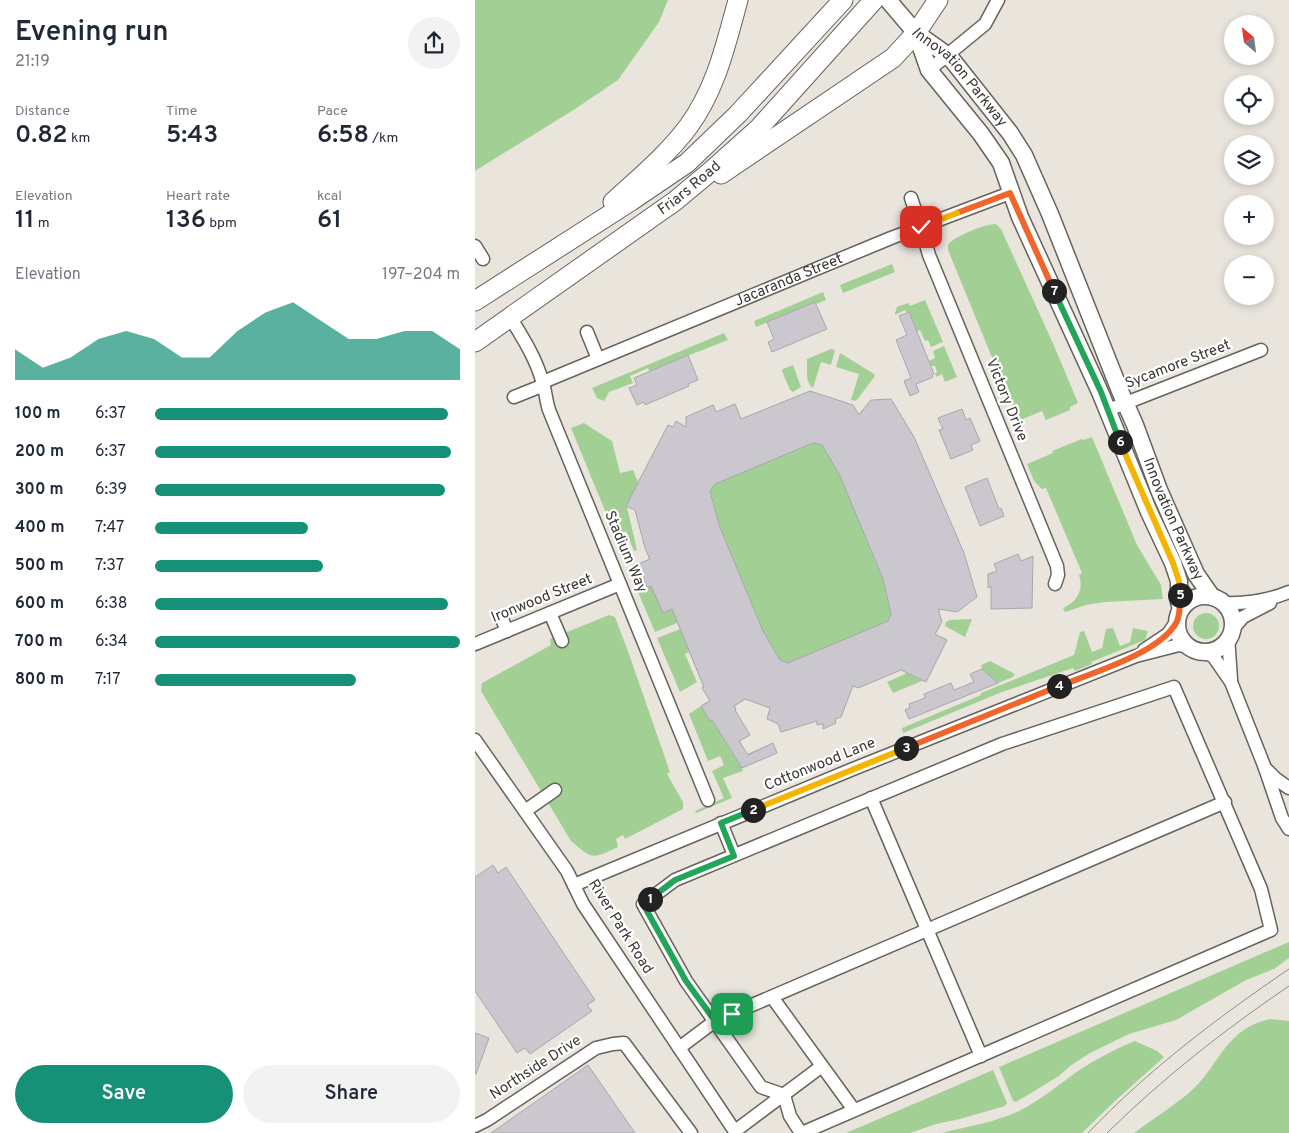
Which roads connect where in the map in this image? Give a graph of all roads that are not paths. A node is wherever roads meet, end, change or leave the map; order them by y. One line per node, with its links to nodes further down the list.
1 (738, 0): 15 (highway)
2 (843, 0): 15 (highway, Friars Road)
3 (874, 0): 13 (highway, Friars Road)
4 (888, 0): 7 (main road)
5 (938, 0): 7 (highway)
6 (998, 0): 8 (street)
7 (916, 33): 8 (main road, Innovation Parkway); 9 (main road, Innovation Parkway); 13 (highway)
8 (947, 55): 9 (street); 10 (main road, Innovation Parkway)
9 (929, 70): 11 (main road, Innovation Parkway)
10 (1036, 182): 11 (main road, Jacaranda Street); 26 (main road, Innovation Parkway)
11 (1010, 193): 14 (street, Jacaranda Street); 27 (main road, Innovation Parkway)
12 (911, 198): 14 (street, Victory Drive)
13 (675, 201): 19 (highway, Friars Road)
14 (921, 227): 23 (street, Jacaranda Street); 29 (street, Victory Drive)
15 (578, 235): 18 (highway, Friars Road)
16 (475, 246): 17 (street)
17 (483, 259)
18 (475, 301)
19 (510, 317): 21 (highway, Friars Road); 24 (street, Stadium Way)
20 (587, 332): 23 (street)
21 (475, 342)
22 (1261, 350): 26 (street, Sycamore Street)
23 (598, 360): 24 (street, Jacaranda Street)
24 (543, 384): 25 (street, Jacaranda Street); 28 (street, Stadium Way)
25 (514, 397)
26 (1125, 403): 27 (street, Sycamore Street); 31 (main road, Innovation Parkway)
27 (1107, 410): 33 (main road, Innovation Parkway)
28 (620, 584): 32 (street, Ironwood Street); 47 (street, Stadium Way)
29 (1055, 584)
30 (1285, 594): 31 (street); 36 (street)
31 (1218, 600): 33 (main road, Innovation Parkway); 36 (main road, Innovation Parkway)
32 (550, 613): 35 (street, Ironwood Street); 37 (street)
33 (1179, 615): 39 (main road, Innovation Parkway); 40 (street, Cottonwood Lane)
34 (502, 619): 35 (street)
35 (507, 631): 38 (street, Ironwood Street)
36 (1230, 634): 39 (main road); 41 (street, Innovation Parkway)
37 (562, 641)
38 (475, 644)
39 (1194, 649): 40 (street, Cottonwood Lane); 41 (street, Innovation Parkway)
40 (1136, 656): 50 (street, Cottonwood Lane)
41 (1231, 682): 43 (street, Innovation Parkway)
42 (475, 740): 49 (street, River Park Road)
43 (1265, 768): 44 (street, Innovation Parkway); 51 (street, Innovation Parkway)
44 (1289, 788)
45 (555, 790): 49 (street)
46 (871, 798): 48 (street); 52 (street); 54 (street)
47 (708, 800)
48 (1225, 802): 54 (street); 58 (street)
49 (525, 811): 53 (street, River Park Road)
50 (721, 823): 52 (street); 53 (street, Cottonwood Lane)
51 (1289, 829)
52 (734, 856): 56 (street)
53 (574, 885): 57 (street, River Park Road)
54 (927, 930): 55 (street); 58 (street)
55 (772, 997): 56 (street); 59 (street)
56 (715, 1021): 57 (street); 60 (street)
57 (679, 1048): 63 (street, River Park Road)
58 (981, 1056): 61 (street)
59 (823, 1066): 60 (street); 61 (street)
60 (784, 1095): 63 (street); 65 (street)
61 (854, 1110): 65 (street)
62 (475, 1126): 64 (street, Northside Drive)
63 (736, 1132)
64 (691, 1133)
65 (801, 1133)

